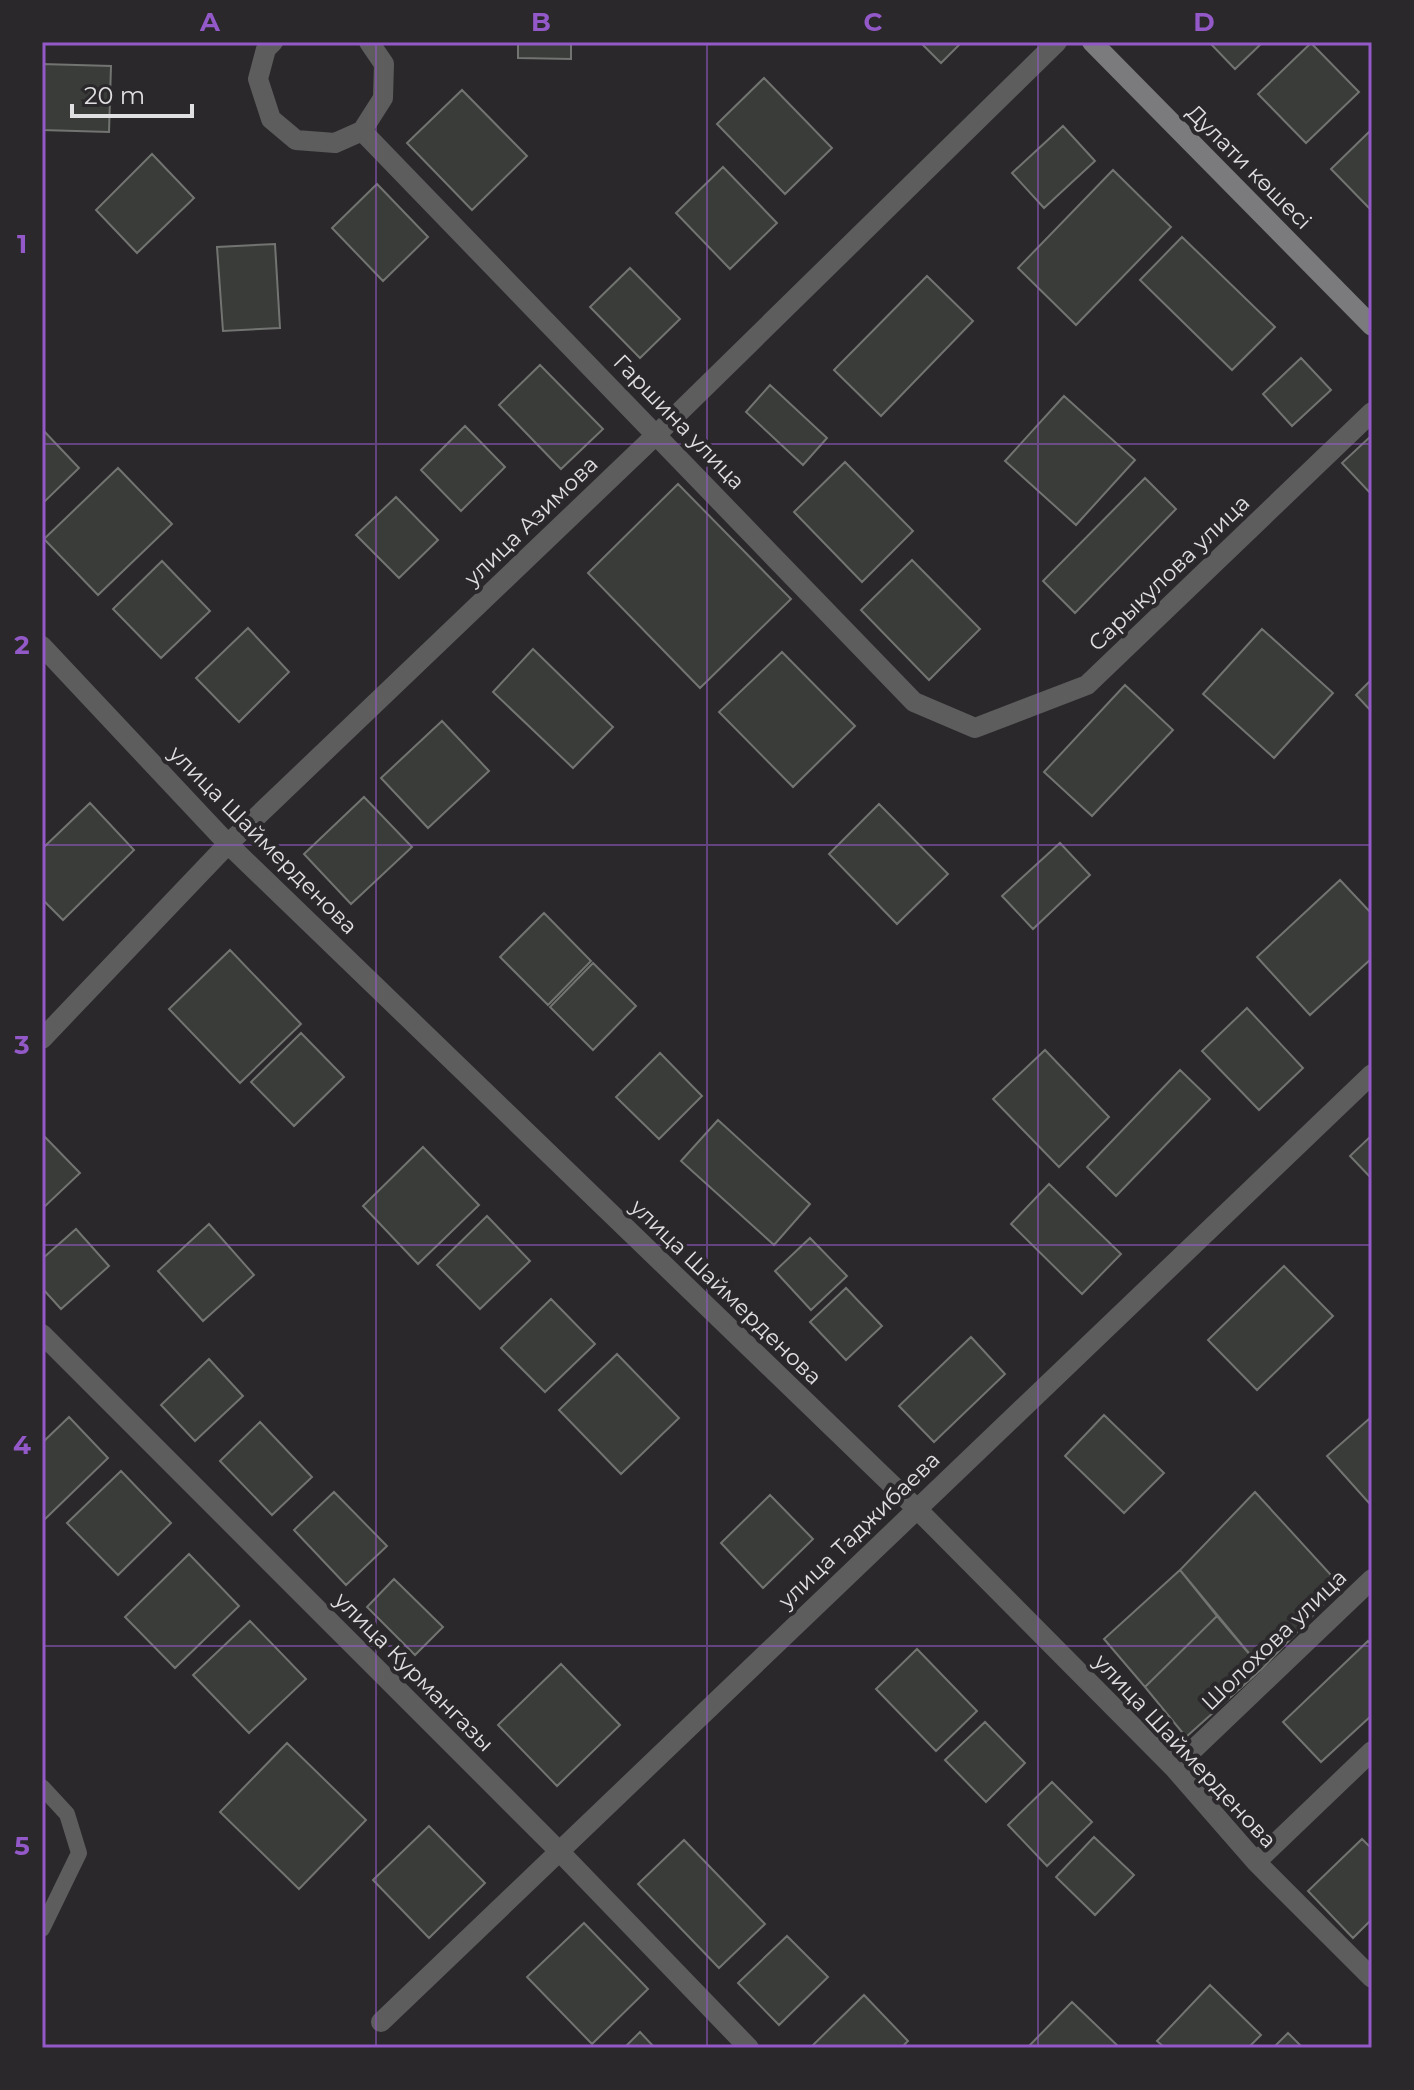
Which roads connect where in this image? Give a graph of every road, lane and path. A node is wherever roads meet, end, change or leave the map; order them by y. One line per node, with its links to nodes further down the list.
1 (273, 42): 5 (street)
2 (369, 42): 5 (street)
3 (1057, 42): 8 (street, улица Азимова)
4 (1092, 42): 6 (main road, Дулати көшесі)
5 (362, 131): 8 (street, Гаршина улица)
6 (1372, 326)
7 (1372, 412): 10 (street, Сарыкулова улица)
8 (658, 433): 10 (street, Гаршина улица); 11 (street, улица Азимова)
9 (42, 646): 11 (street, улица Шаймерденова)
10 (975, 728)
11 (228, 844): 12 (street, улица Азимова); 15 (street, улица Шаймерденова)
12 (42, 1039)
13 (1372, 1074): 15 (street, улица Таджибаева)
14 (42, 1334): 20 (street, улица Курмангазы)
15 (916, 1508): 18 (street, улица Шаймерденова); 20 (street, улица Таджибаева)
16 (1372, 1579): 18 (street, Шолохова улица)
17 (1372, 1751): 21 (street)
18 (1174, 1768): 21 (street, улица Шаймерденова)
19 (42, 1787): 22 (lane)
20 (558, 1850): 24 (street, улица Таджибаева); 25 (street, улица Курмангазы)
21 (1256, 1862): 23 (street, улица Шаймерденова)
22 (42, 1929)
23 (1372, 1978)
24 (381, 2022)
25 (749, 2048)

